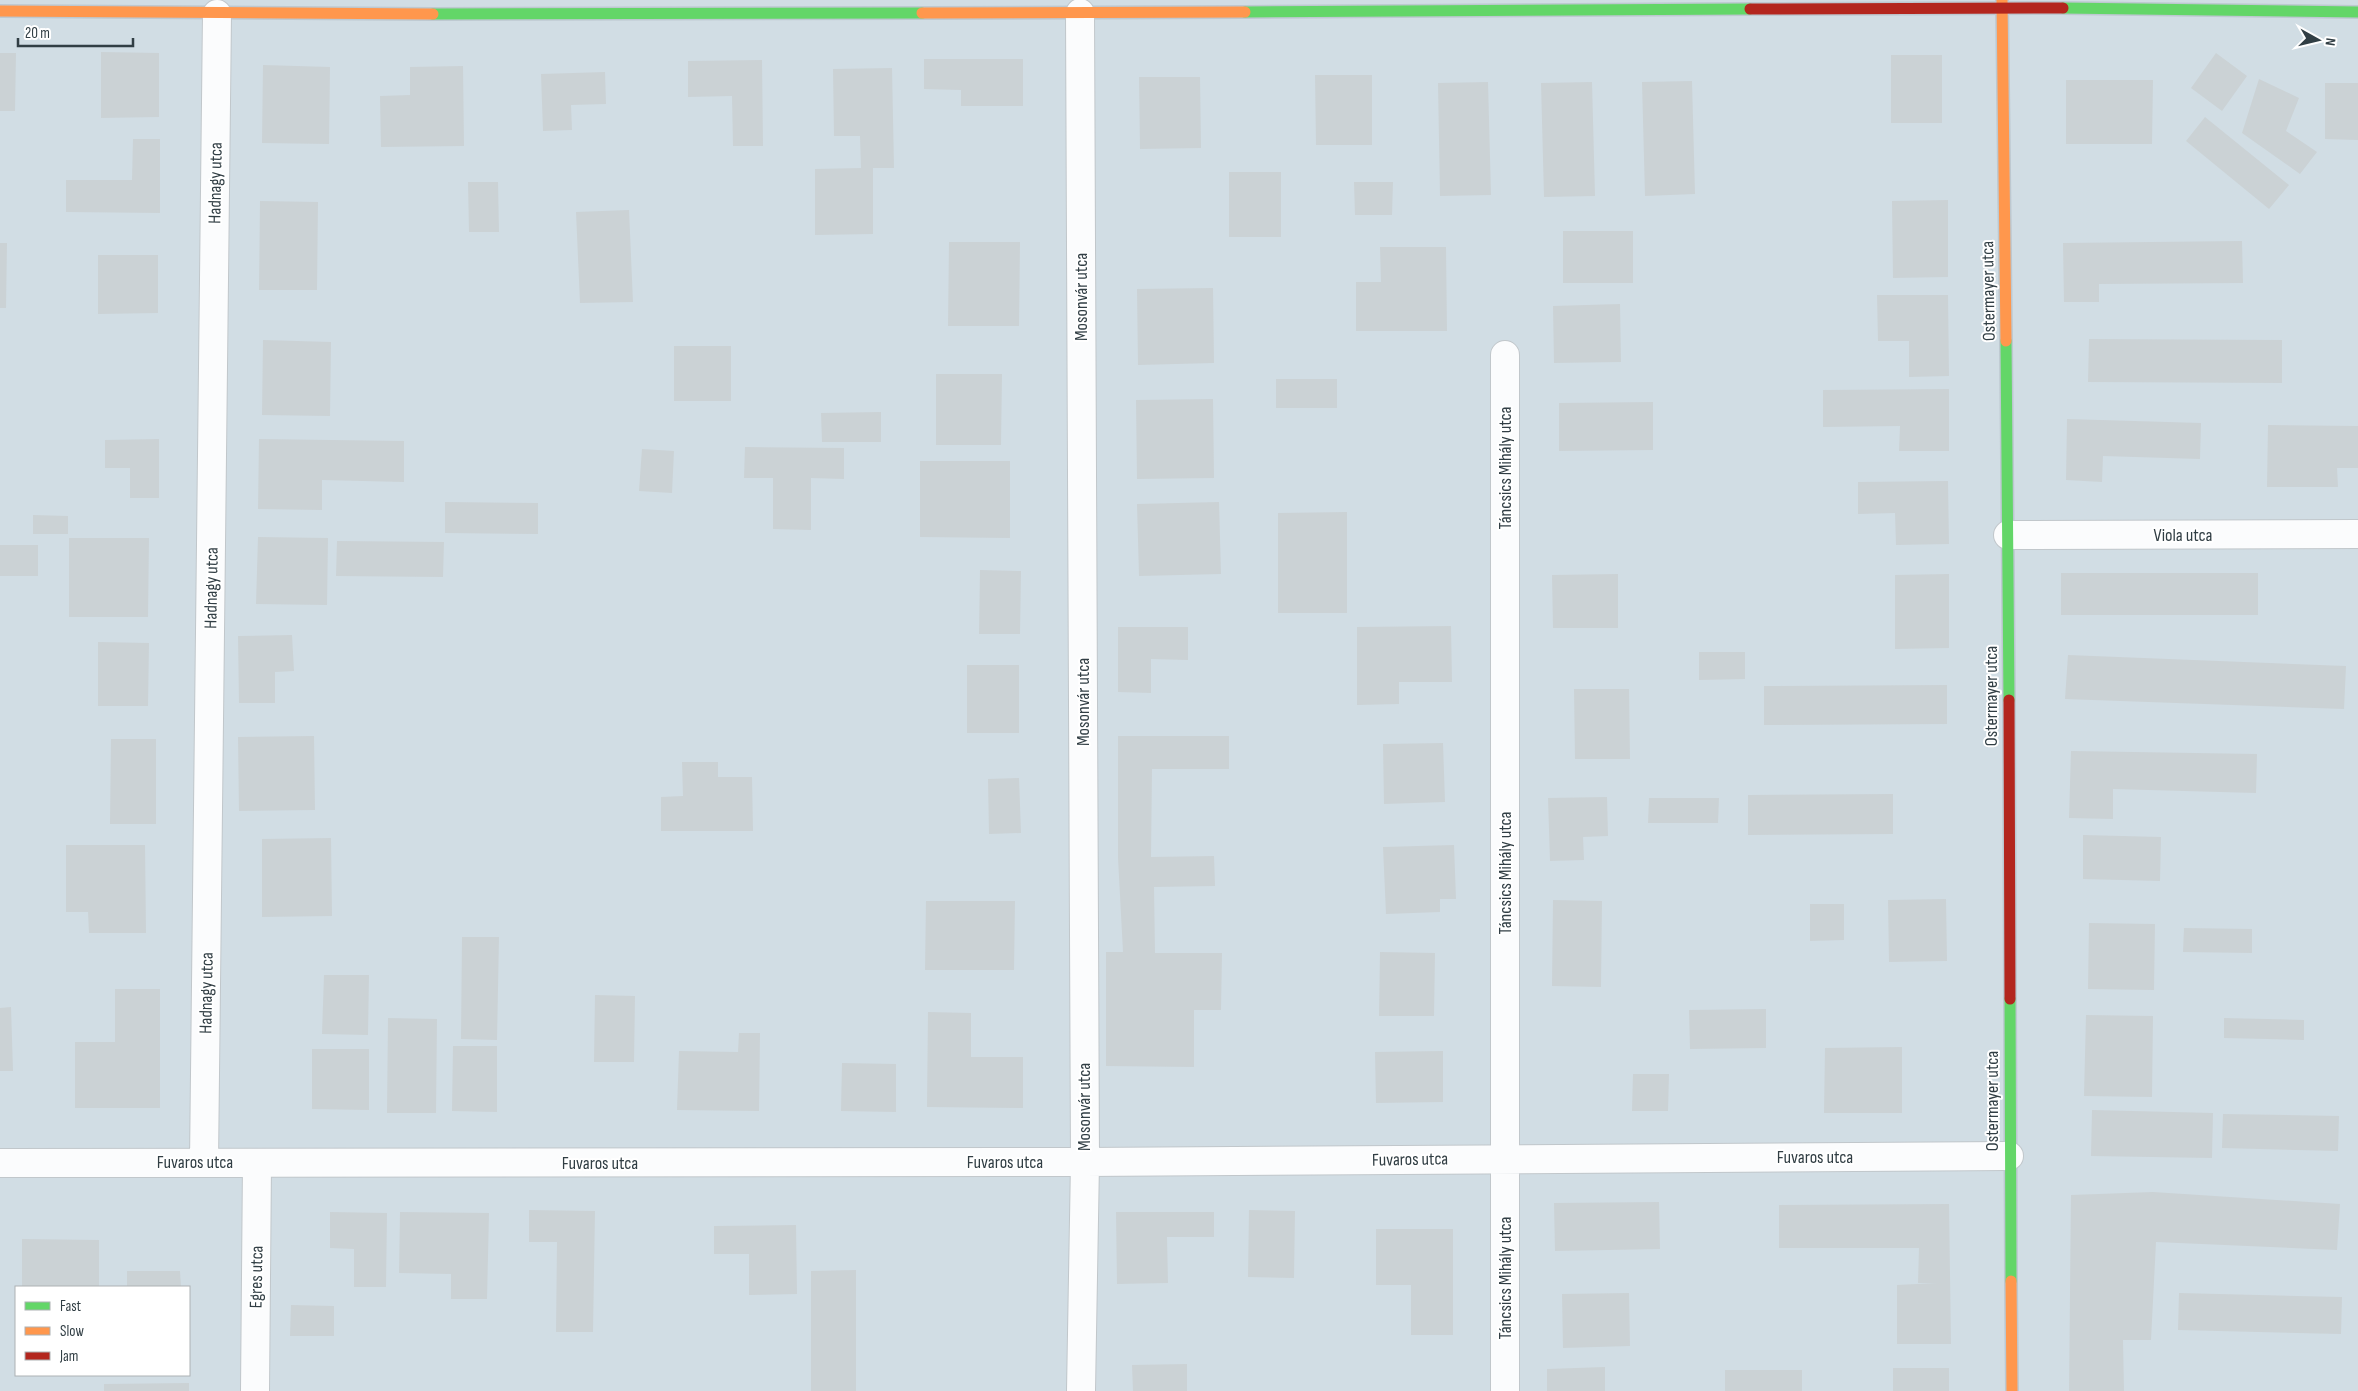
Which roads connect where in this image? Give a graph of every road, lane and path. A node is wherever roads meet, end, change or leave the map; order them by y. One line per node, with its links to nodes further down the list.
1 (2002, 4): 3 (street); 4 (street); 8 (street, Ostermayer utca)
2 (0, 11): 5 (street)
3 (2358, 12)
4 (1080, 13): 5 (street); 13 (street, Mosonvár utca)
5 (217, 14): 12 (street, Hadnagy utca)
6 (1505, 356): 10 (street, Táncsics Mihály utca)
7 (2358, 534): 8 (street, Viola utca)
8 (2008, 535): 9 (street, Ostermayer utca)
9 (2010, 1156): 10 (street, Fuvaros utca); 18 (street, Ostermayer utca)
10 (1506, 1158): 13 (street, Fuvaros utca); 17 (street, Táncsics Mihály utca)
11 (0, 1162): 12 (street, Fuvaros utca)
12 (204, 1162): 14 (street, Fuvaros utca)
13 (1085, 1162): 14 (street, Fuvaros utca); 16 (street, Mosonvár utca)
14 (257, 1163): 15 (street, Egres utca)
15 (255, 1391)
16 (1081, 1391)
17 (1505, 1391)
18 (2012, 1391)

